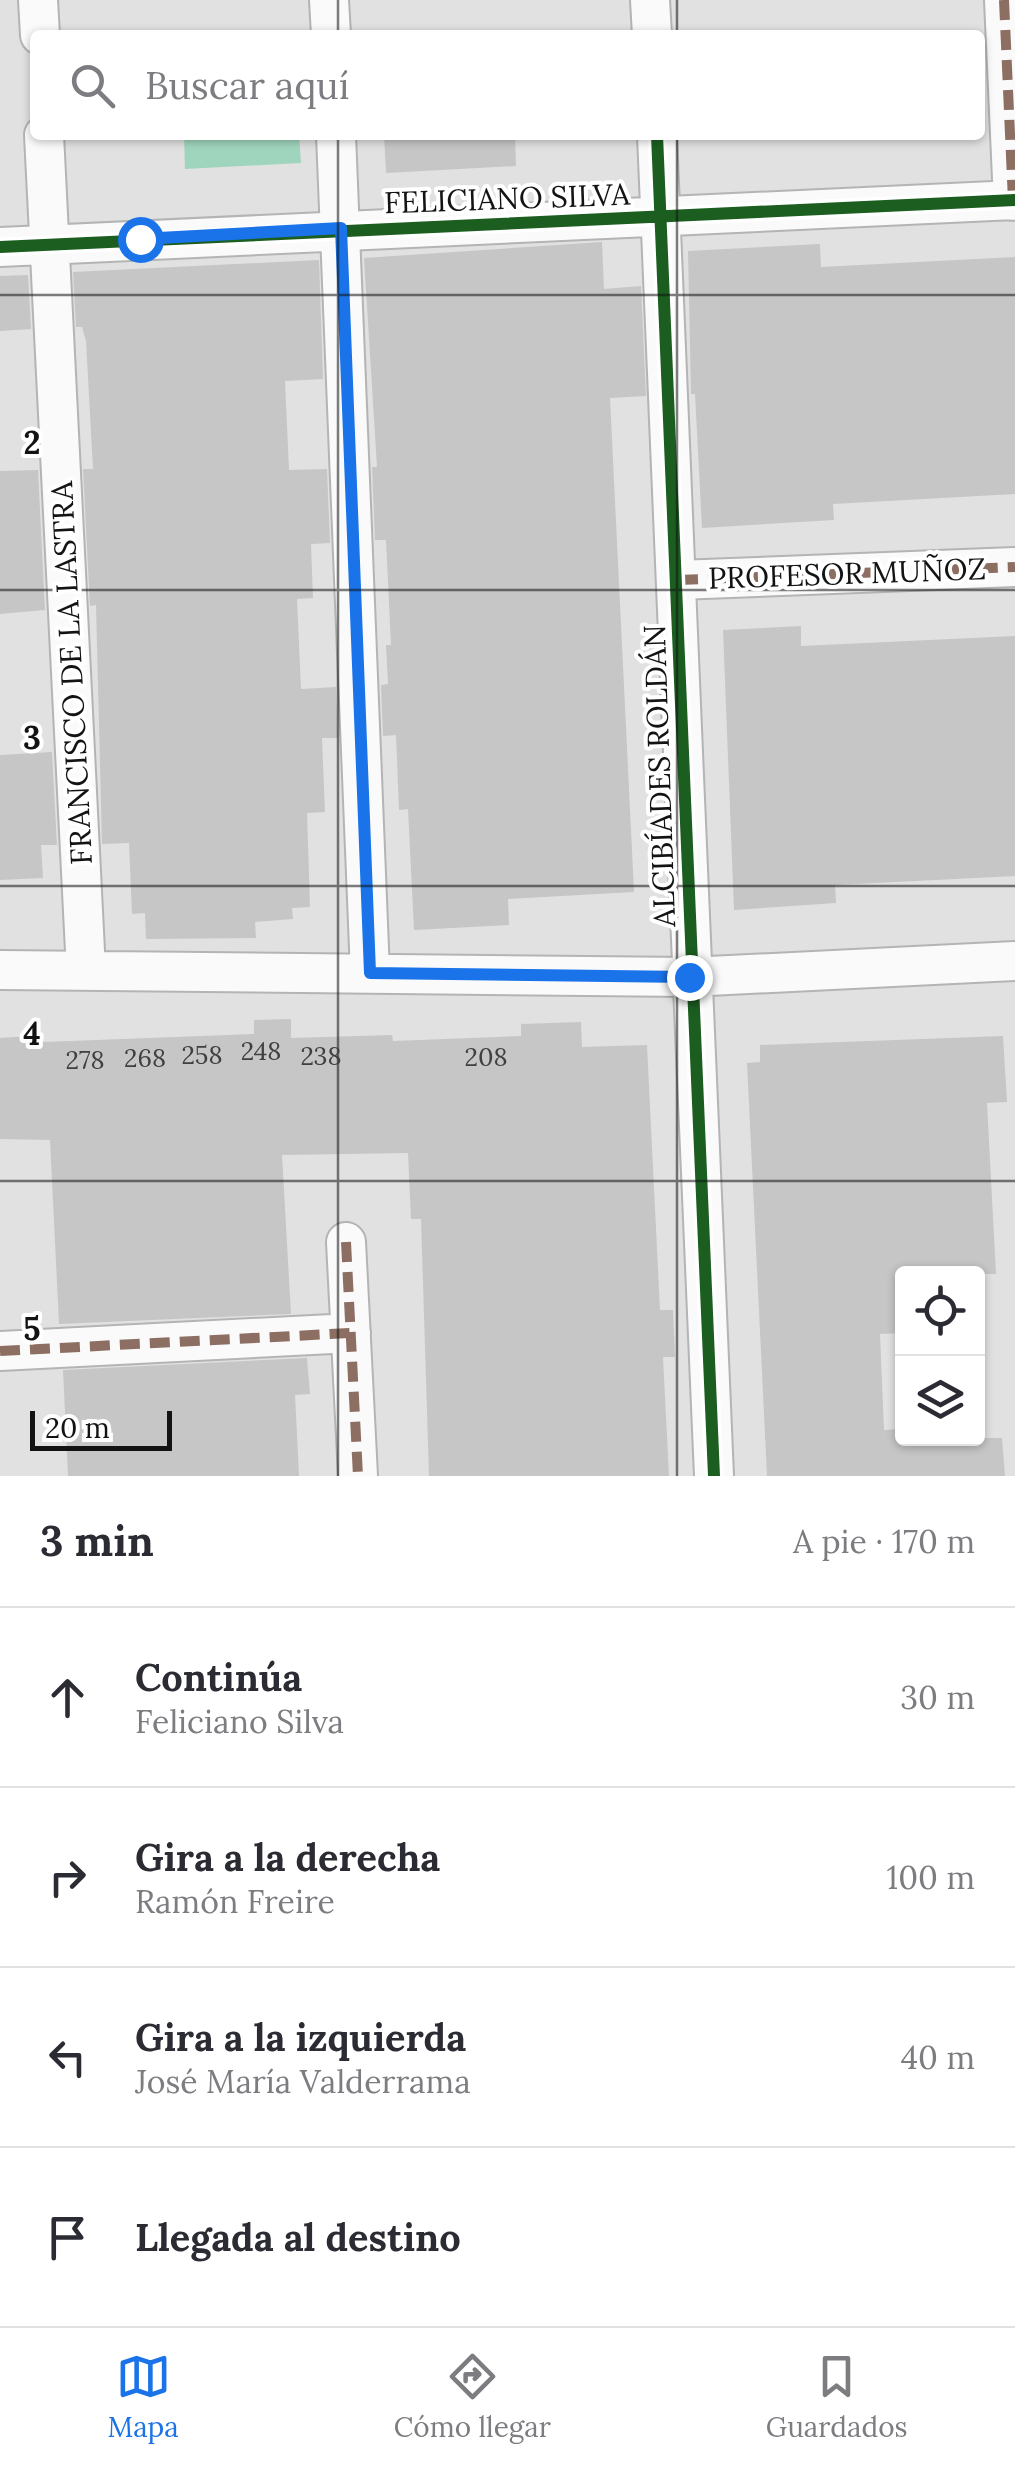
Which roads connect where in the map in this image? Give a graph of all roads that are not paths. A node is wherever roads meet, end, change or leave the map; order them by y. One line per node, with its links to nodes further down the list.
1 (38, 0): 5 (street)
2 (328, 0): 6 (street)
3 (650, 0): 7 (street)
4 (1004, 0): 11 (street)
5 (40, 30)
6 (330, 30)
7 (652, 30)
8 (44, 140): 14 (street, FRANCISCO DE LA LASTRA)
9 (336, 140): 13 (street)
10 (657, 140): 12 (street, ALCIBÍADES ROLDÁN)
11 (1014, 200): 12 (street, FELICIANO SILVA)
12 (662, 218): 13 (street, FELICIANO SILVA); 17 (street, ALCIBÍADES ROLDÁN)
13 (341, 228): 14 (street, FELICIANO SILVA); 21 (street)
14 (49, 244): 15 (street, FELICIANO SILVA); 20 (street, FRANCISCO DE LA LASTRA)
15 (0, 247)
16 (1015, 567): 17 (street, PROFESOR MUÑOZ)
17 (678, 580): 22 (street, ALCIBÍADES ROLDÁN)
18 (1015, 961): 22 (street)
19 (0, 970): 20 (street)
20 (86, 971): 21 (street)
21 (370, 973): 22 (street)
22 (689, 977): 27 (street, ALCIBÍADES ROLDÁN)
23 (346, 1242): 24 (street)
24 (351, 1333): 25 (street); 26 (street)
25 (0, 1351)
26 (358, 1476)
27 (714, 1476)

